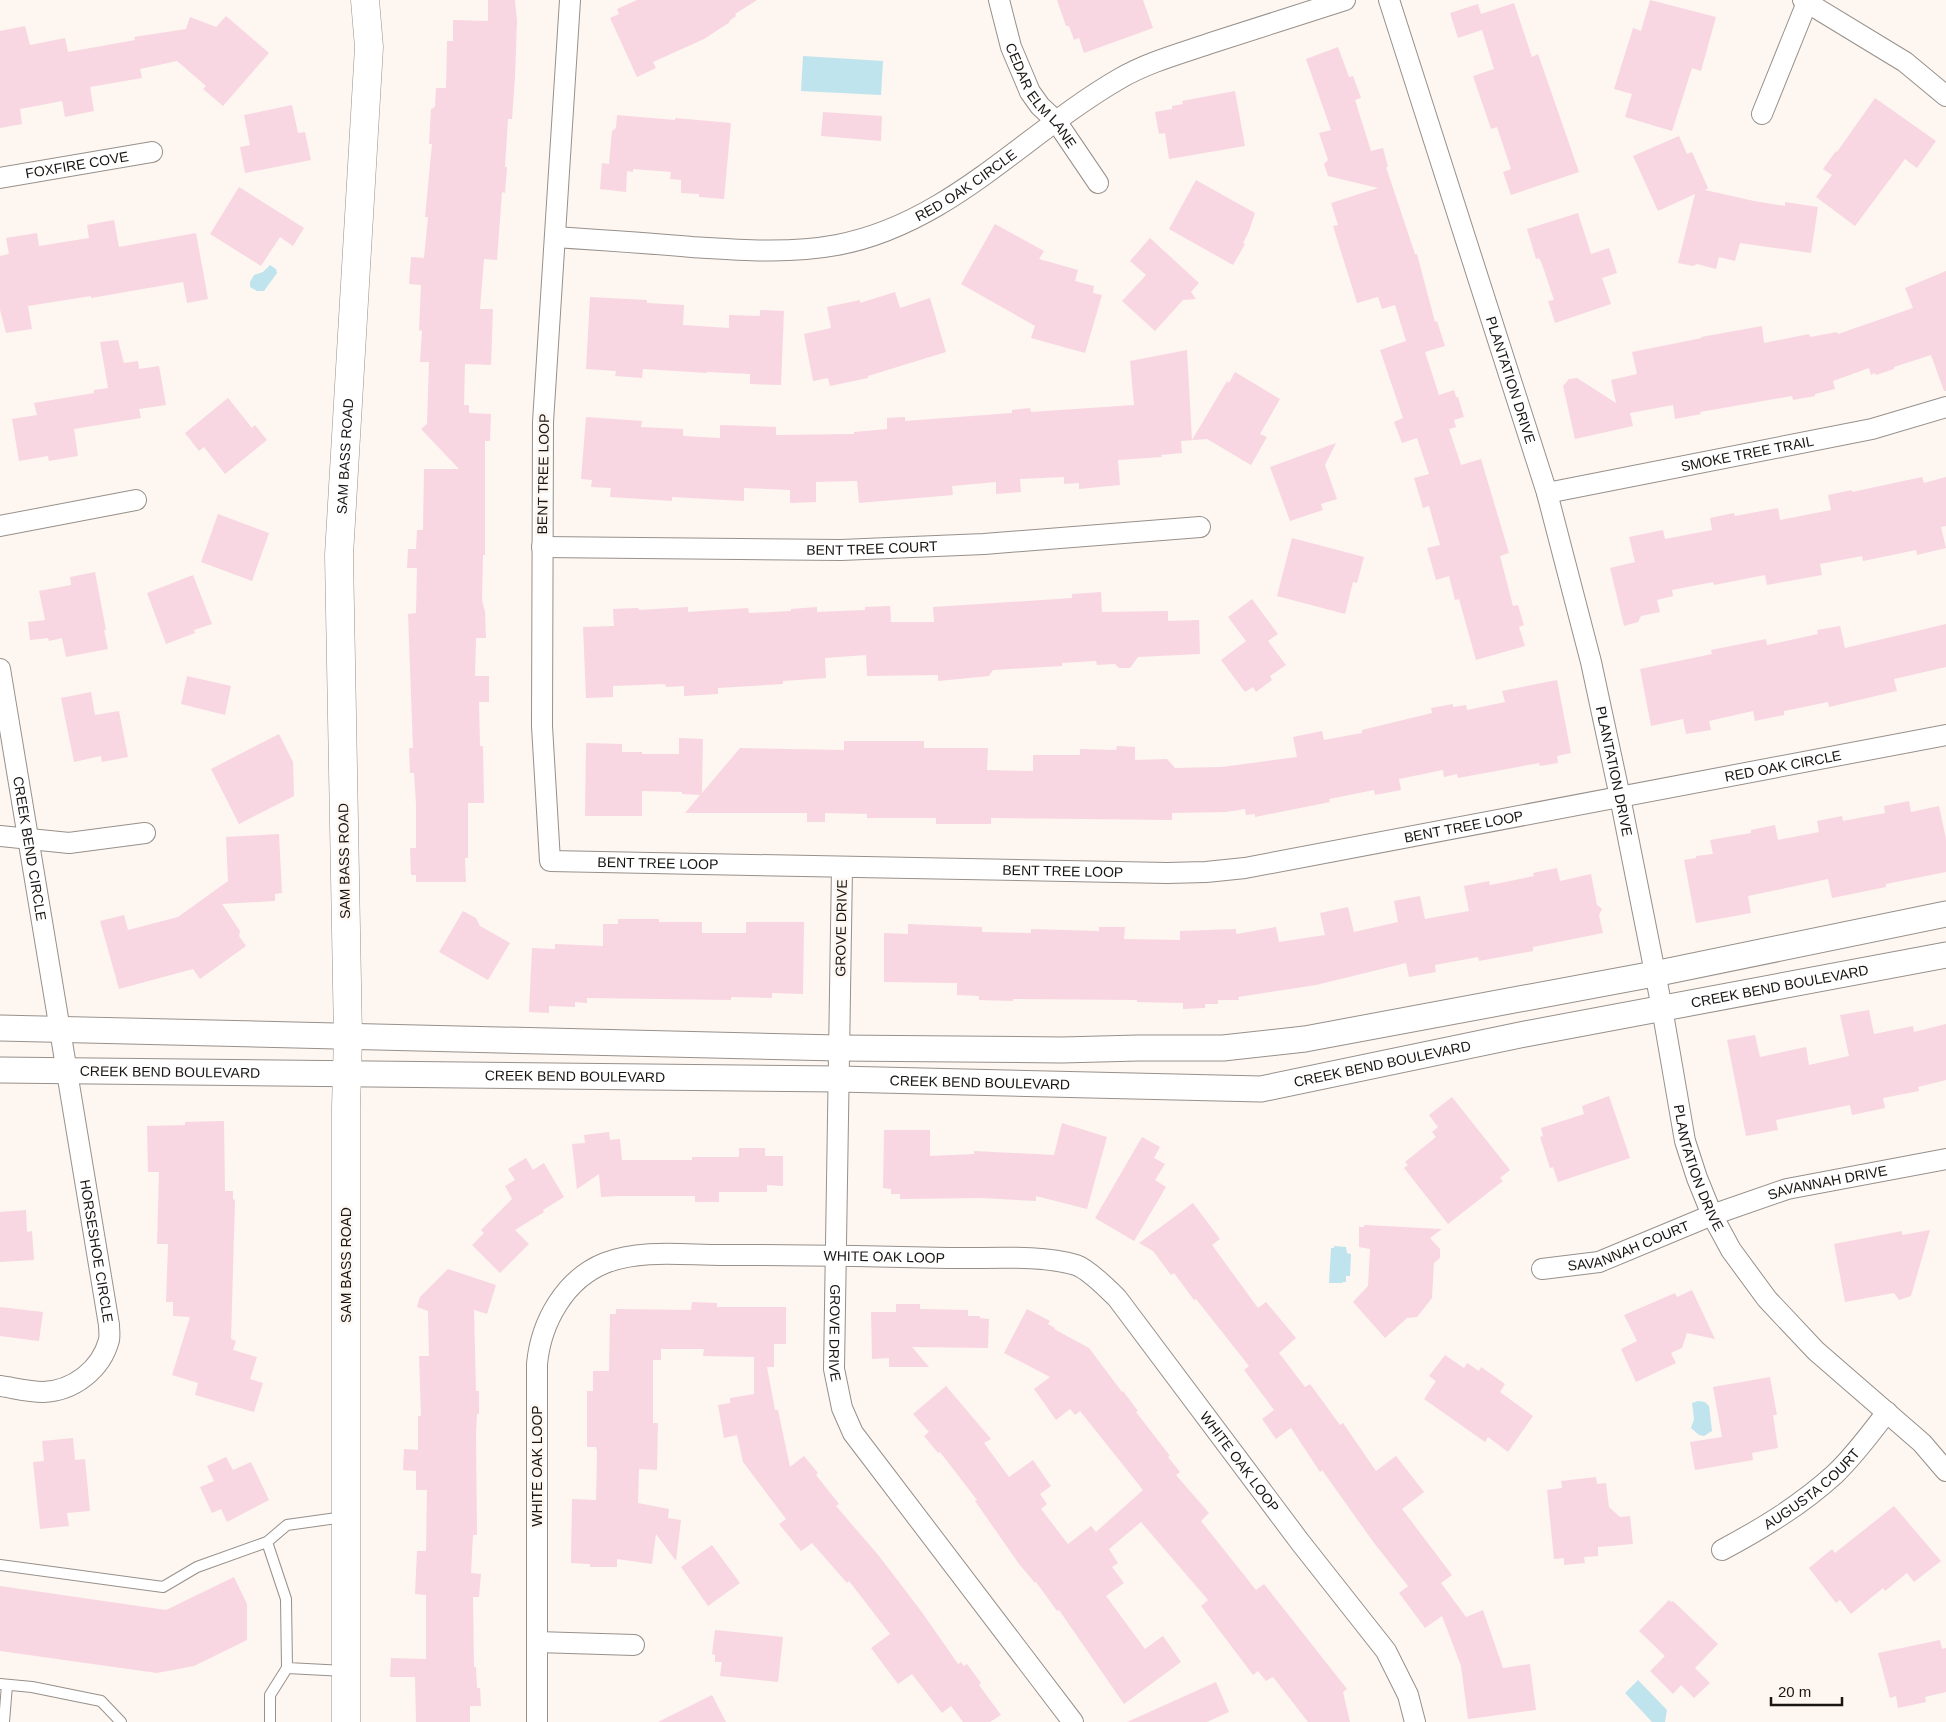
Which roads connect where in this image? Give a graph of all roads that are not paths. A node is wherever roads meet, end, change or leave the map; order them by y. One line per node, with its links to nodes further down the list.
1 (366, 0): 33 (main road, SAM BASS ROAD)
2 (570, 0): 13 (street, BENT TREE LOOP)
3 (999, 0): 9 (street, CEDAR ELM LANE)
4 (1345, 0): 9 (street, RED OAK CIRCLE)
5 (1389, 0): 15 (street, PLANTATION DRIVE)
6 (1806, 1): 7 (street); 8 (street)
7 (1946, 96)
8 (1762, 114)
9 (1056, 121): 12 (street, CEDAR ELM LANE); 13 (street, RED OAK CIRCLE)
10 (152, 152): 11 (street, FOXFIRE COVE)
11 (0, 178)
12 (1098, 183)
13 (555, 237): 19 (street, BENT TREE LOOP)
14 (1946, 407): 15 (street, SMOKE TREE TRAIL)
15 (1547, 494): 22 (street, PLANTATION DRIVE)
16 (136, 500): 17 (street)
17 (0, 526)
18 (1200, 527): 19 (street, BENT TREE COURT)
19 (542, 547): 26 (street, BENT TREE LOOP)
20 (0, 668): 25 (street, CREEK BEND CIRCLE)
21 (1946, 735): 22 (street, RED OAK CIRCLE)
22 (1620, 797): 26 (street, BENT TREE LOOP); 29 (street, PLANTATION DRIVE)
23 (145, 833): 25 (street)
24 (0, 836): 25 (street)
25 (29, 839): 32 (street, CREEK BEND CIRCLE)
26 (842, 867): 34 (street, GROVE DRIVE)
27 (1946, 914): 29 (street)
28 (1946, 955): 30 (street, CREEK BEND BOULEVARD)
29 (1654, 974): 30 (street, PLANTATION DRIVE); 34 (street)
30 (1662, 1008): 38 (street, CREEK BEND BOULEVARD); 40 (street, PLANTATION DRIVE)
31 (0, 1028): 32 (street)
32 (60, 1030): 33 (street); 35 (street, HORSESHOE CIRCLE)
33 (348, 1036): 34 (street); 37 (main road, SAM BASS ROAD)
34 (838, 1048): 38 (street, GROVE DRIVE)
35 (67, 1069): 36 (street, CREEK BEND BOULEVARD); 37 (street, CREEK BEND BOULEVARD); 43 (street, HORSESHOE CIRCLE)
36 (0, 1070)
37 (347, 1072): 38 (street, CREEK BEND BOULEVARD); 46 (main road, SAM BASS ROAD)
38 (838, 1079): 41 (street, GROVE DRIVE)
39 (1946, 1159): 40 (street, SAVANNAH DRIVE)
40 (1712, 1215): 42 (street, SAVANNAH COURT); 44 (street, PLANTATION DRIVE)
41 (835, 1255): 50 (street, WHITE OAK LOOP); 60 (street, GROVE DRIVE); 61 (street, WHITE OAK LOOP)
42 (1542, 1268)
43 (0, 1386)
44 (1887, 1412): 45 (street, PLANTATION DRIVE); 48 (street, AUGUSTA COURT)
45 (1946, 1471)
46 (347, 1516): 47 (lane); 53 (main road, SAM BASS ROAD)
47 (267, 1542): 49 (lane); 52 (lane)
48 (1722, 1550)
49 (0, 1565)
50 (538, 1642): 51 (street); 59 (street, WHITE OAK LOOP)
51 (634, 1645)
52 (287, 1668): 53 (lane); 57 (lane)
53 (346, 1671): 58 (main road, SAM BASS ROAD)
54 (4, 1685): 55 (lane); 56 (lane)
55 (4, 1722)
56 (121, 1722)
57 (270, 1722)
58 (346, 1722)
59 (537, 1722)
60 (1073, 1722)
61 (1415, 1722)

